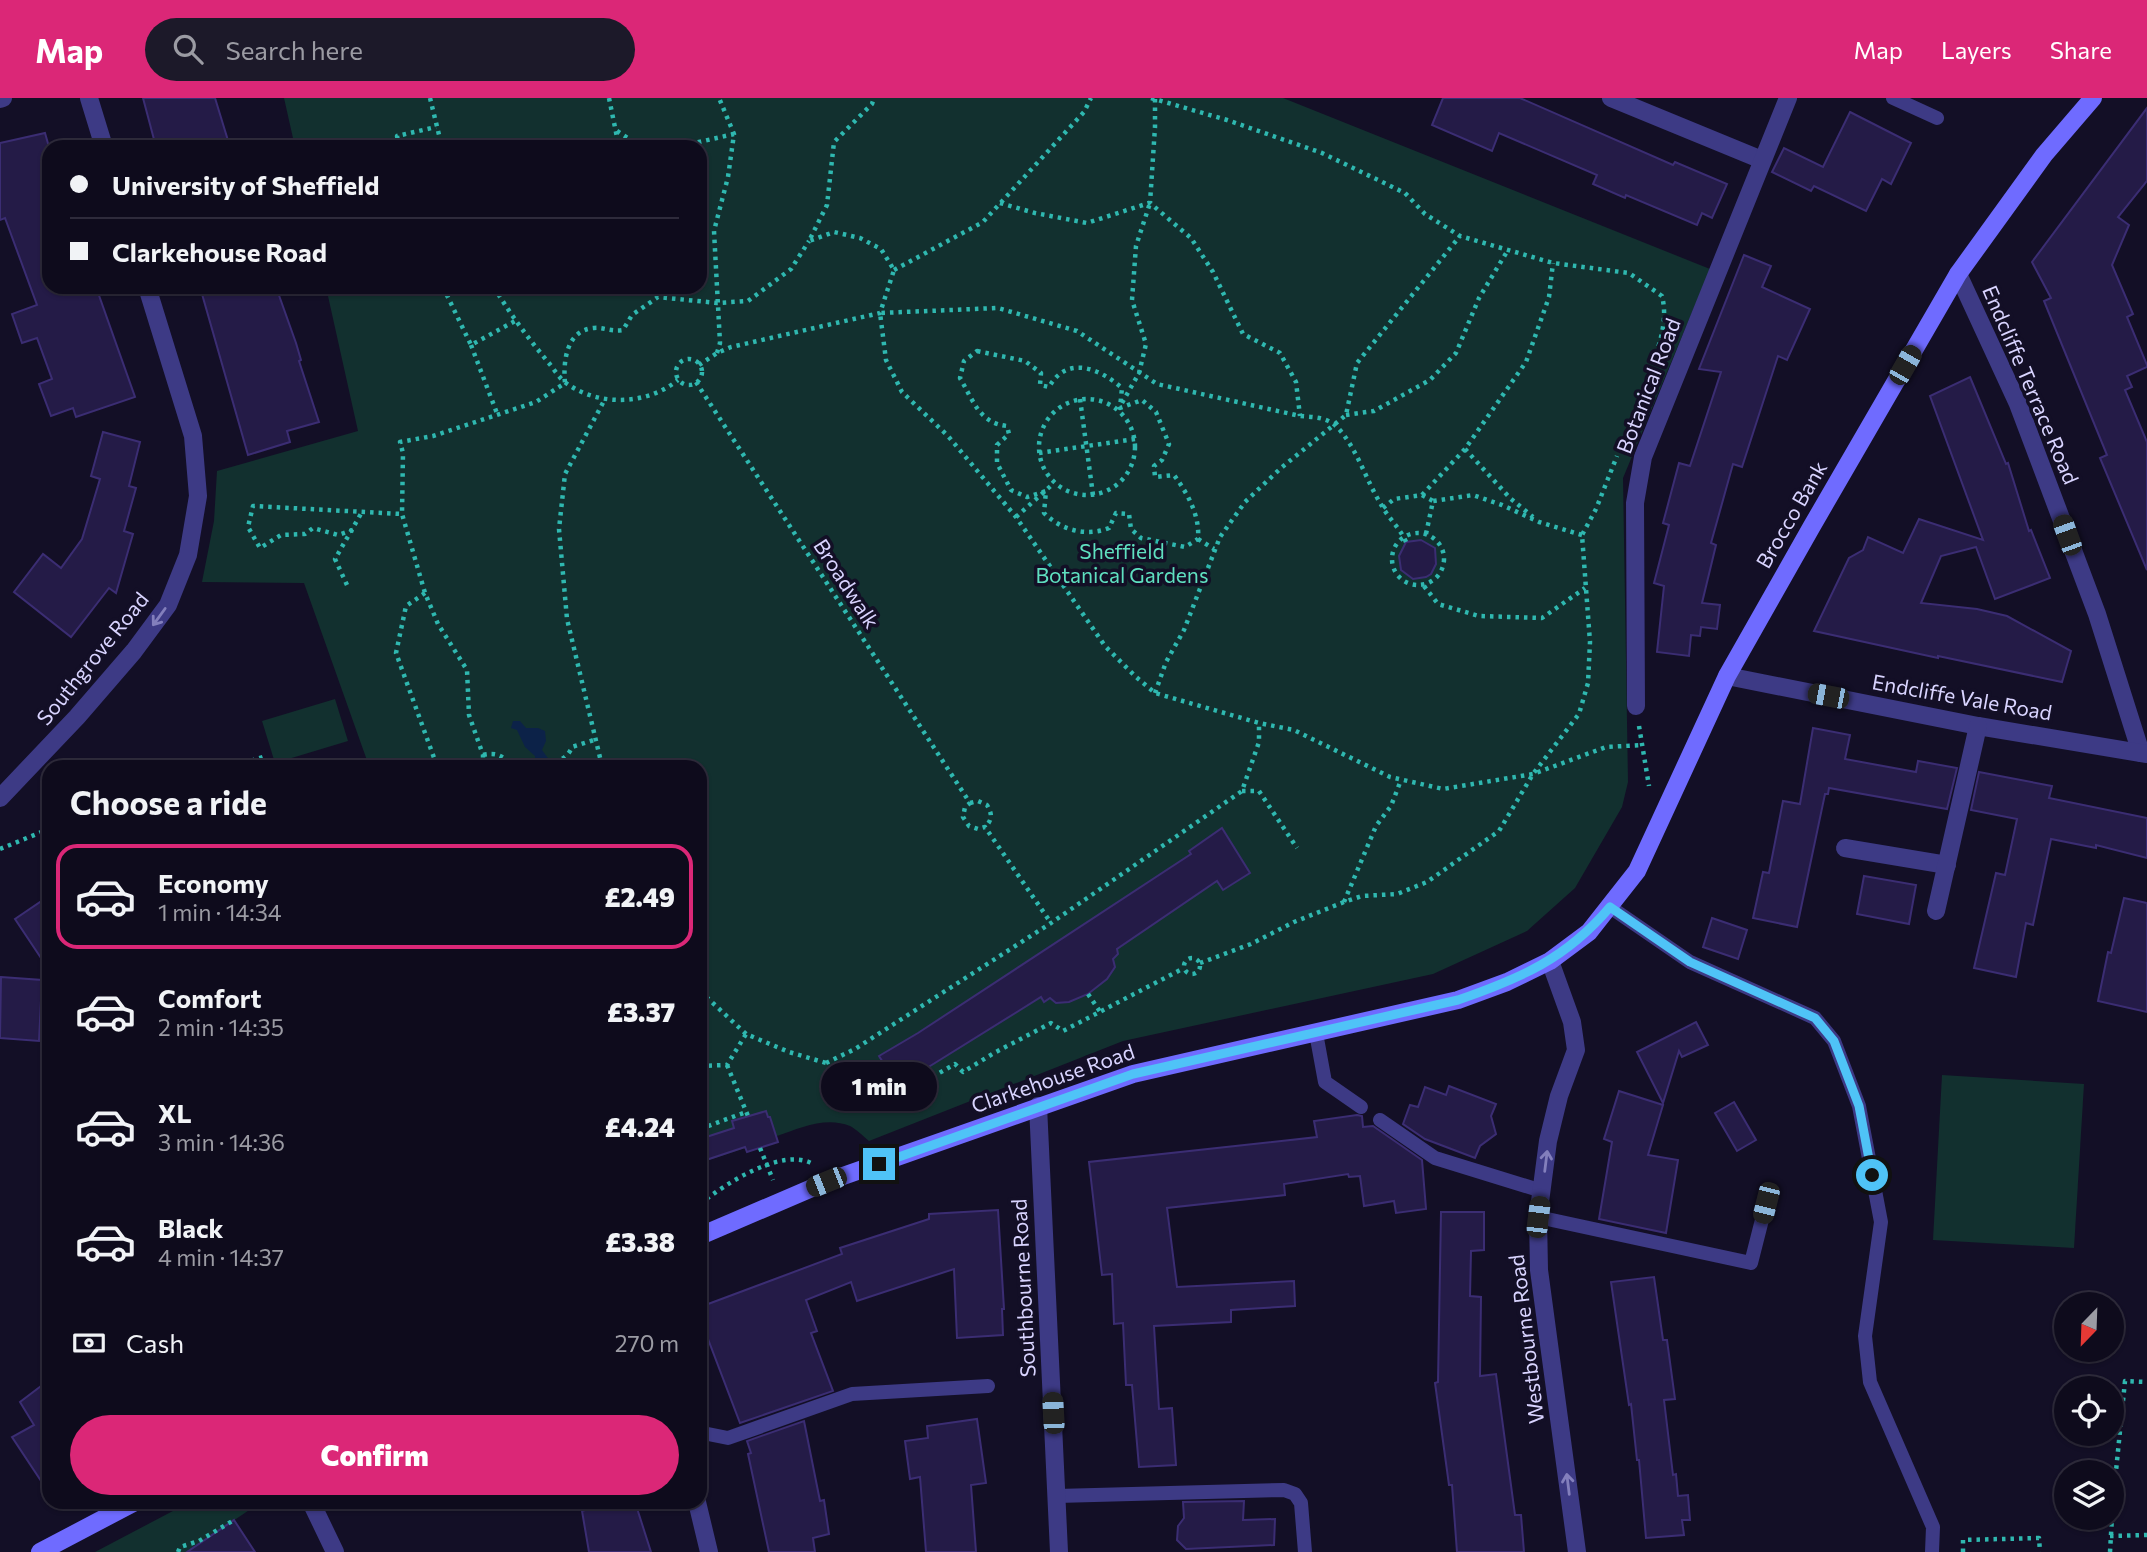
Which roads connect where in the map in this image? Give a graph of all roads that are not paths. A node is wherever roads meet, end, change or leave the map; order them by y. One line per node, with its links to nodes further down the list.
1 (89, 98): 7 (street)
2 (1611, 98): 8 (street)
3 (1788, 98): 8 (street, Botanical Road)
4 (1893, 98): 6 (lane)
5 (2093, 98): 9 (main road, Brocco Bank)
6 (1937, 118)
7 (102, 140)
8 (1762, 160): 12 (street, Botanical Road)
9 (1958, 274): 11 (main road, Brocco Bank); 14 (street, Endcliffe Terrace Road)
10 (149, 294): 15 (street, Southgrove Road, one-way to 15)
11 (1727, 676): 13 (street, Endcliffe Vale Road); 18 (main road, Brocco Bank)
12 (1636, 706)
13 (1978, 726): 14 (street, Endcliffe Vale Road); 17 (street)
14 (2144, 753)
15 (0, 798)
16 (1845, 848): 17 (street)
17 (1947, 865): 19 (street)
18 (1610, 907): 20 (main road, Brocco Bank); 41 (lane)
19 (1936, 911)
20 (1550, 961): 21 (main road, Clarkehouse Road); 25 (street, Westbourne Road, one-way to 20)
21 (1316, 1033): 22 (main road, Clarkehouse Road); 23 (lane)
22 (1038, 1106): 28 (main road, Clarkehouse Road); 31 (street, Southbourne Road)
23 (1361, 1107)
24 (1380, 1120): 25 (lane)
25 (1542, 1191): 27 (street, Westbourne Road)
26 (1766, 1203): 27 (lane)
27 (1538, 1217): 40 (street, Westbourne Road, one-way to 27)
28 (707, 1233)
29 (988, 1386): 30 (lane)
30 (707, 1434)
31 (1057, 1496): 38 (street, Southbourne Road); 39 (lane)
32 (122, 1509): 35 (main road)
33 (314, 1509): 36 (street)
34 (699, 1509): 37 (street)
35 (40, 1552)
36 (335, 1552)
37 (709, 1552)
38 (1059, 1552)
39 (1304, 1552)
40 (1577, 1552)
41 (1932, 1552)

